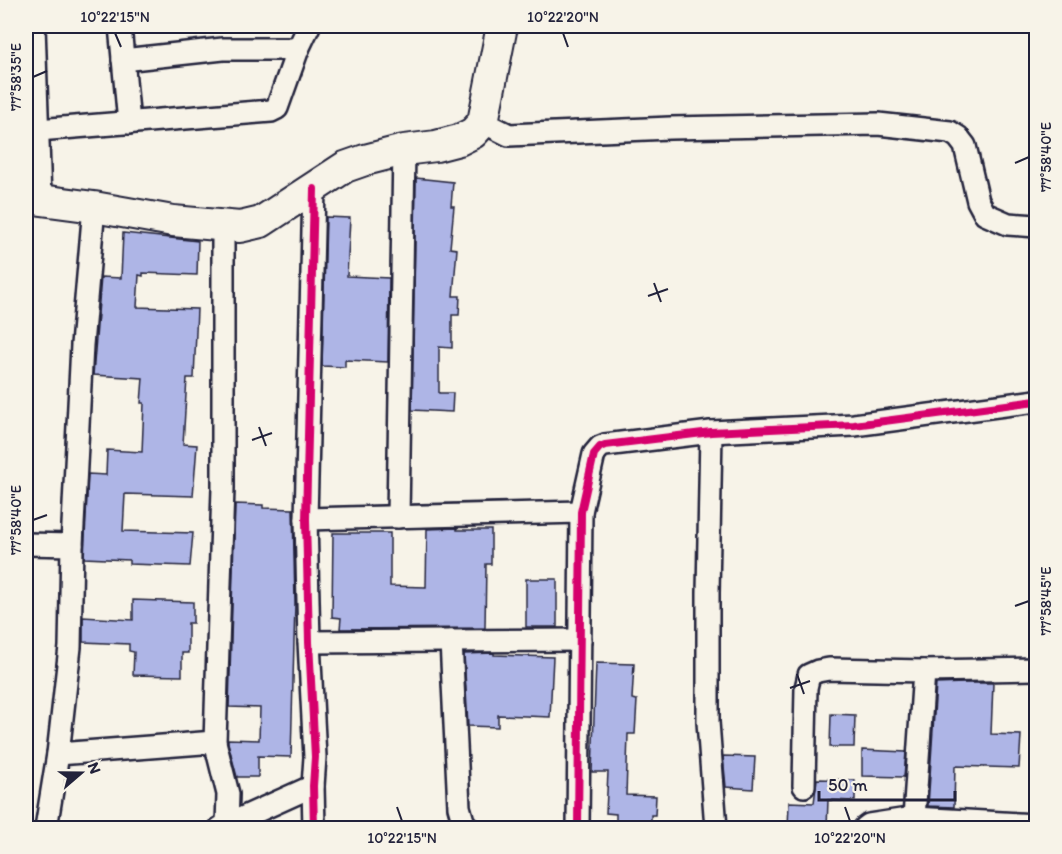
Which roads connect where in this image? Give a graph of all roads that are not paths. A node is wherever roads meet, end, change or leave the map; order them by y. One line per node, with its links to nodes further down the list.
1 (34, 26): 9 (street)
2 (120, 26): 6 (street)
3 (309, 26): 5 (street)
4 (502, 26): 7 (street)
5 (298, 49): 6 (street); 8 (street)
6 (123, 60): 8 (street)
7 (483, 122): 10 (street); 15 (street)
8 (129, 123): 9 (street)
9 (38, 130): 12 (street)
10 (404, 150): 11 (street); 19 (street)
11 (314, 189): 14 (street); 20 (street)
12 (33, 199): 13 (street)
13 (94, 207): 14 (street); 22 (street)
14 (223, 225): 28 (street)
15 (1036, 226)
16 (1036, 400): 17 (street)
17 (711, 432): 18 (street); 39 (street)
18 (581, 512): 19 (street); 23 (street)
19 (398, 517): 20 (street)
20 (306, 519): 25 (street)
21 (26, 543): 22 (street)
22 (72, 544): 29 (street)
23 (580, 640): 24 (street); 38 (street)
24 (451, 641): 25 (street); 37 (street)
25 (309, 642): 30 (street)
26 (1036, 669): 27 (street)
27 (924, 671): 31 (street); 32 (street)
28 (215, 742): 29 (street); 34 (street)
29 (58, 754): 35 (street)
30 (313, 786): 34 (street); 36 (street)
31 (804, 786)
32 (914, 818): 33 (street); 40 (street)
33 (1036, 825)
34 (224, 826)
35 (46, 828)
36 (314, 828)
37 (468, 828)
38 (578, 828)
39 (716, 828)
40 (865, 828)

